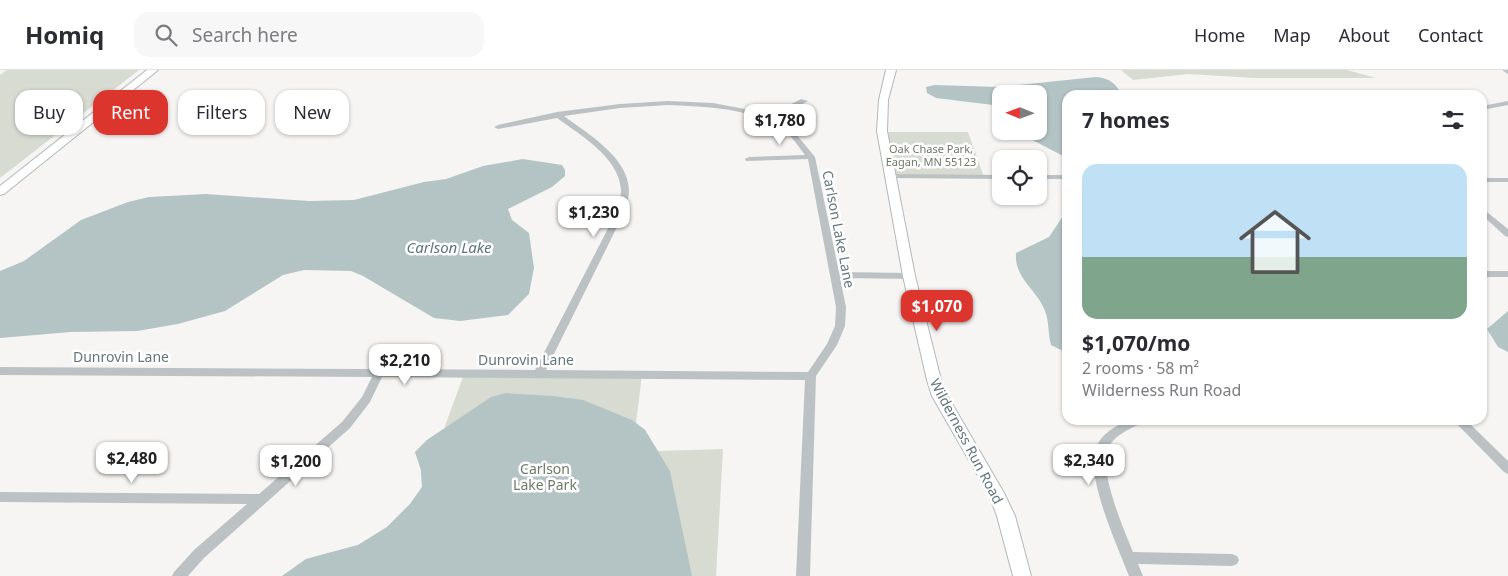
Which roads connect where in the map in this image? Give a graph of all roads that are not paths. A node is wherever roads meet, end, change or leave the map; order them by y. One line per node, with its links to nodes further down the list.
1 (153, 70): 19 (street)
2 (891, 70): 13 (street, Wilderness Run Road)
3 (1505, 70): 4 (street)
4 (1508, 72)
5 (804, 101): 9 (street)
6 (1508, 103): 7 (street)
7 (1487, 107)
8 (557, 114): 9 (street, Carlson Lake Lane); 10 (street, Carlson Lake Lane); 28 (street)
9 (773, 116): 11 (street, Carlson Lake Lane)
10 (498, 127)
11 (810, 157): 12 (street); 24 (street, Carlson Lake Lane)
12 (749, 158)
13 (891, 176): 14 (street); 25 (street, Wilderness Run Road)
14 (992, 177)
15 (1047, 177): 16 (street)
16 (1062, 177)
17 (1487, 180): 18 (street)
18 (1508, 180)
19 (0, 192)
20 (1487, 215): 21 (street)
21 (1508, 234)
22 (1487, 274): 23 (street)
23 (1508, 274)
24 (835, 275): 25 (street); 29 (street, Carlson Lake Lane)
25 (909, 276): 39 (street, Wilderness Run Road)
26 (0, 370): 27 (street, Dunrovin Lane)
27 (380, 373): 28 (street, Dunrovin Lane); 34 (street)
28 (539, 374): 29 (street, Dunrovin Lane)
29 (811, 376): 38 (street)
30 (1127, 425): 35 (street)
31 (1464, 425): 32 (street)
32 (1508, 469)
33 (0, 497): 34 (street)
34 (263, 499): 37 (street)
35 (1129, 558): 36 (street); 40 (street)
36 (1232, 560)
37 (179, 576)
38 (803, 576)
39 (1022, 576)
40 (1136, 576)

